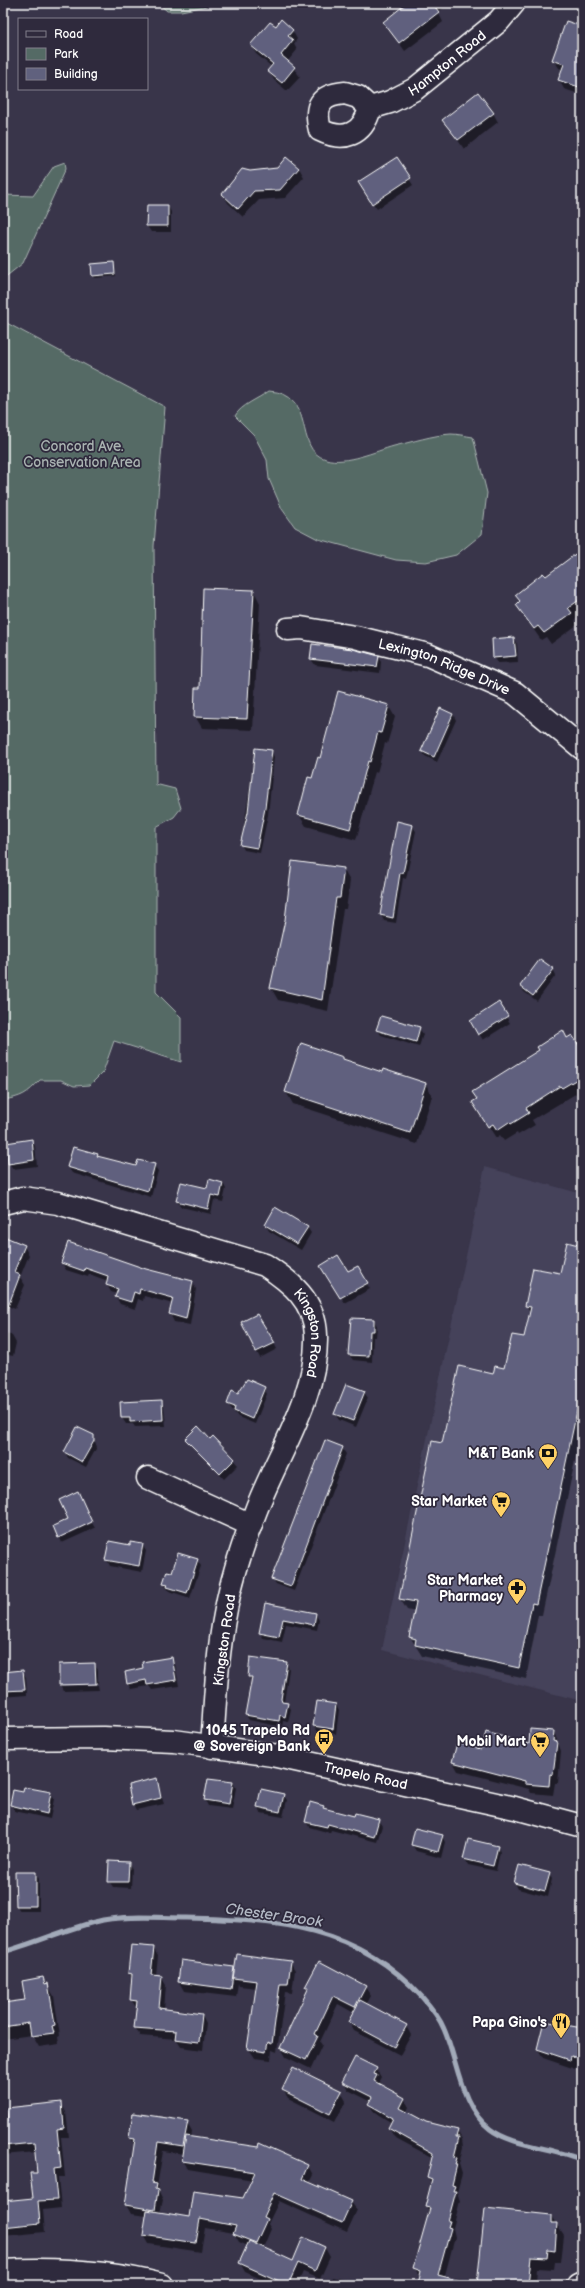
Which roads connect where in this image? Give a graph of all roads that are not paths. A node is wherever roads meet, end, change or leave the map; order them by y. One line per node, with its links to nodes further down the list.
1 (514, 3): 2 (street, Hampton Road)
2 (370, 108)
3 (288, 629): 4 (street, Lexington Ridge Drive)
4 (582, 748)
5 (3, 1203): 7 (street, Kingston Road)
6 (148, 1478): 7 (street)
7 (251, 1525): 9 (street, Kingston Road)
8 (3, 1739): 9 (street, Trapelo Road)
9 (212, 1747): 10 (street, Trapelo Road)
10 (582, 1826)
11 (3, 2271): 13 (street)
12 (582, 2283): 14 (street)
13 (162, 2285)
14 (578, 2285)

